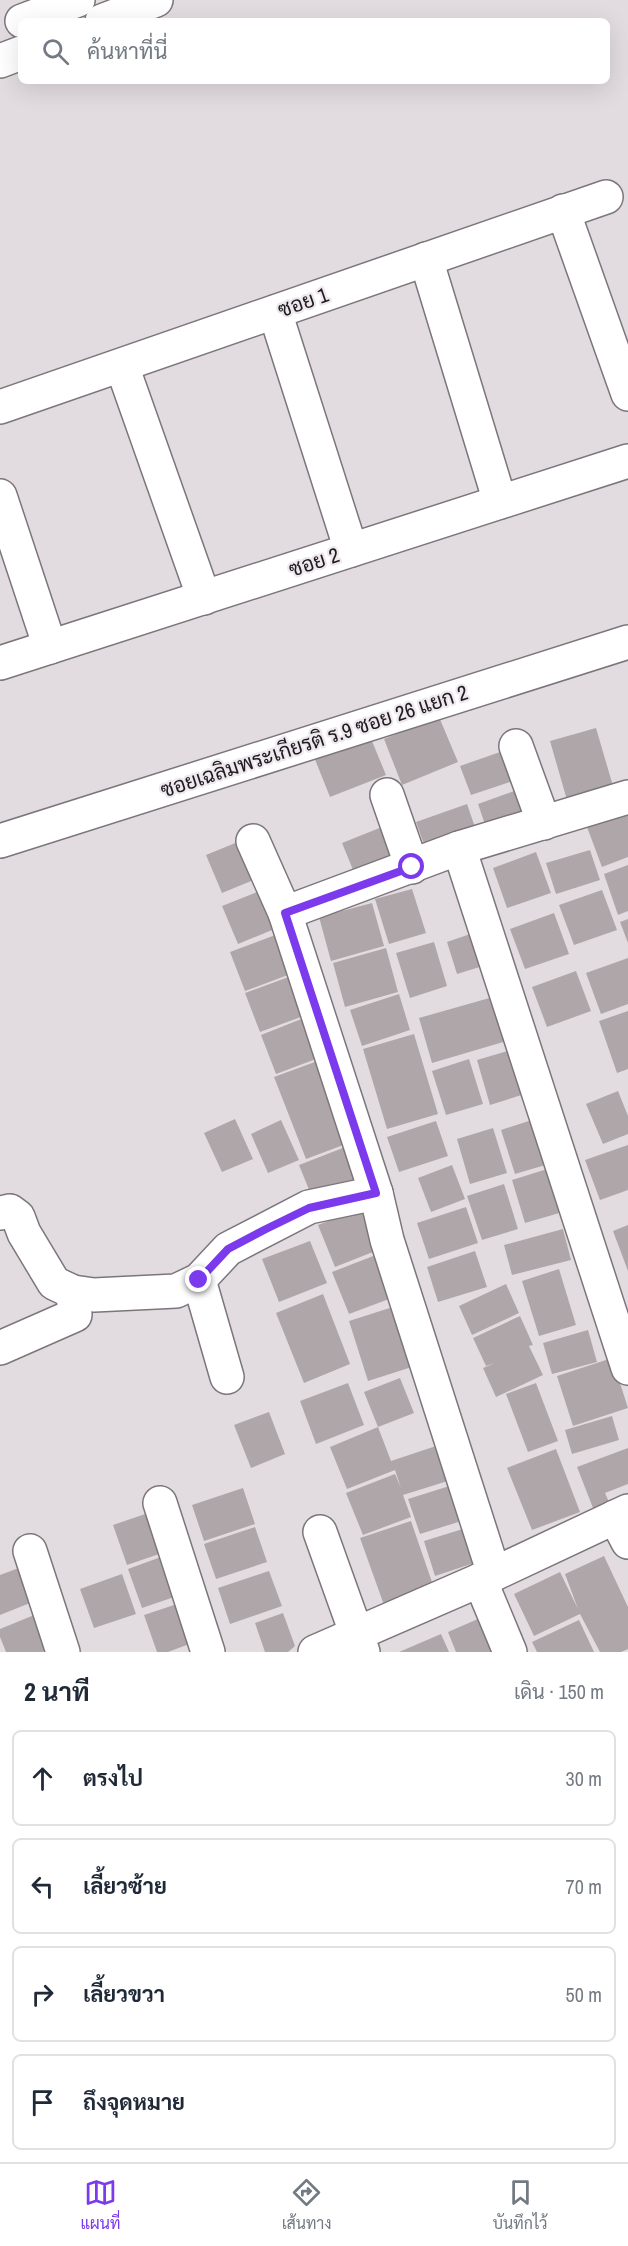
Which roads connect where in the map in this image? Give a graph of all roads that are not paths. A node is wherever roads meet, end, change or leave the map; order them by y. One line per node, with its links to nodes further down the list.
1 (78, 0): 3 (street)
2 (156, 0): 4 (street)
3 (30, 18)
4 (110, 18)
5 (18, 22): 6 (street)
6 (0, 29)
7 (18, 54): 8 (street)
8 (0, 61)
9 (606, 197): 10 (street, ซอย 1)
10 (563, 212): 11 (street, ซอย 1); 14 (street)
11 (426, 259): 12 (street, ซอย 1); 18 (street)
12 (275, 312): 13 (street, ซอย 1); 19 (street)
13 (122, 366): 15 (street, ซอย 1); 20 (street)
14 (628, 394)
15 (0, 407)
16 (628, 461): 18 (street, ซอย 2)
17 (0, 496): 22 (street)
18 (500, 502): 19 (street, ซอย 2)
19 (351, 550): 20 (street, ซอย 2)
20 (204, 598): 22 (street, ซอย 2)
21 (628, 642): 28 (street, ซอยเฉลิมพระเกียรติ ร.9 ซอย 26 แยก 2)
22 (50, 647): 23 (street, ซอย 2)
23 (0, 663)
24 (516, 746): 27 (street)
25 (387, 795): 31 (street)
26 (628, 797): 27 (street)
27 (544, 823): 30 (street)
28 (0, 841)
29 (253, 841): 32 (street)
30 (459, 848): 31 (street); 38 (street)
31 (412, 867): 32 (street)
32 (285, 913): 33 (street)
33 (376, 1193): 35 (street); 44 (street)
34 (0, 1213): 36 (street)
35 (199, 1280): 36 (street); 39 (street)
36 (73, 1292): 37 (street)
37 (0, 1348)
38 (628, 1368)
39 (227, 1377)
40 (160, 1503): 47 (street)
41 (624, 1523): 44 (street)
42 (320, 1532): 45 (street)
43 (30, 1551): 46 (street)
44 (487, 1577): 45 (street); 49 (street)
45 (359, 1643): 48 (street)
46 (63, 1652)
47 (208, 1652)
48 (315, 1652)
49 (510, 1652)

